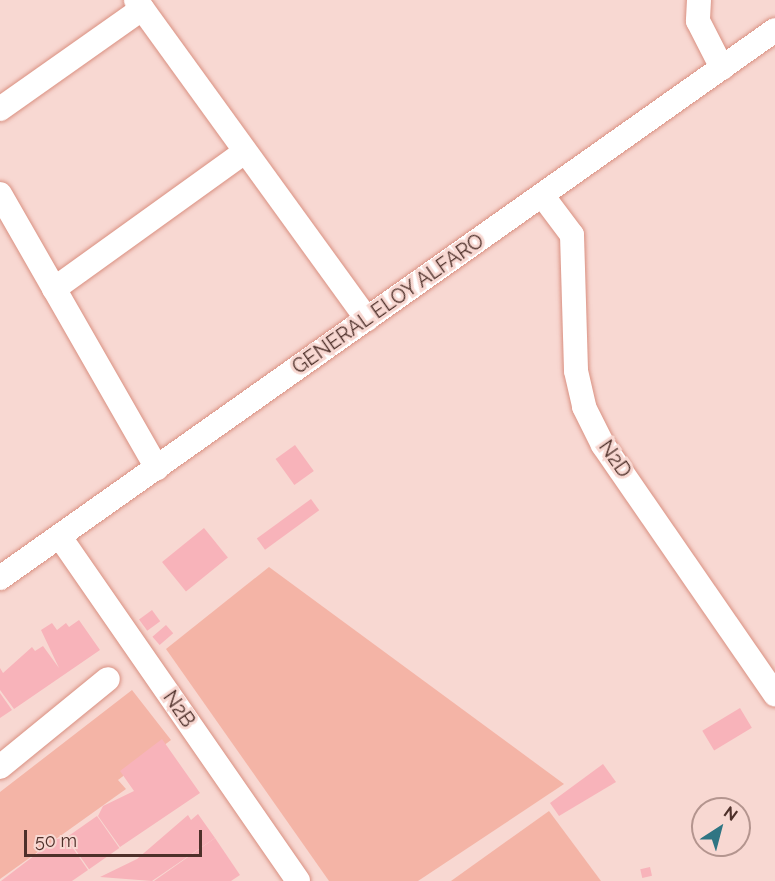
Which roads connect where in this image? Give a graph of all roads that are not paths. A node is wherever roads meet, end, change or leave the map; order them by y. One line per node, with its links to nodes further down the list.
1 (699, 0): 4 (street)
2 (139, 4): 5 (street); 6 (street)
3 (775, 30): 4 (street, GENERAL ELOY ALFARO)
4 (722, 68): 8 (street, GENERAL ELOY ALFARO)
5 (0, 109)
6 (245, 152): 9 (street); 10 (street)
7 (0, 194): 9 (street)
8 (542, 195): 10 (street, GENERAL ELOY ALFARO); 15 (street, N2D)
9 (54, 289): 11 (street)
10 (367, 319): 11 (street, GENERAL ELOY ALFARO)
11 (157, 468): 12 (street, GENERAL ELOY ALFARO)
12 (60, 537): 13 (street, GENERAL ELOY ALFARO); 17 (street, N2B)
13 (0, 578)
14 (108, 678): 16 (street)
15 (775, 694)
16 (0, 767)
17 (298, 881)

